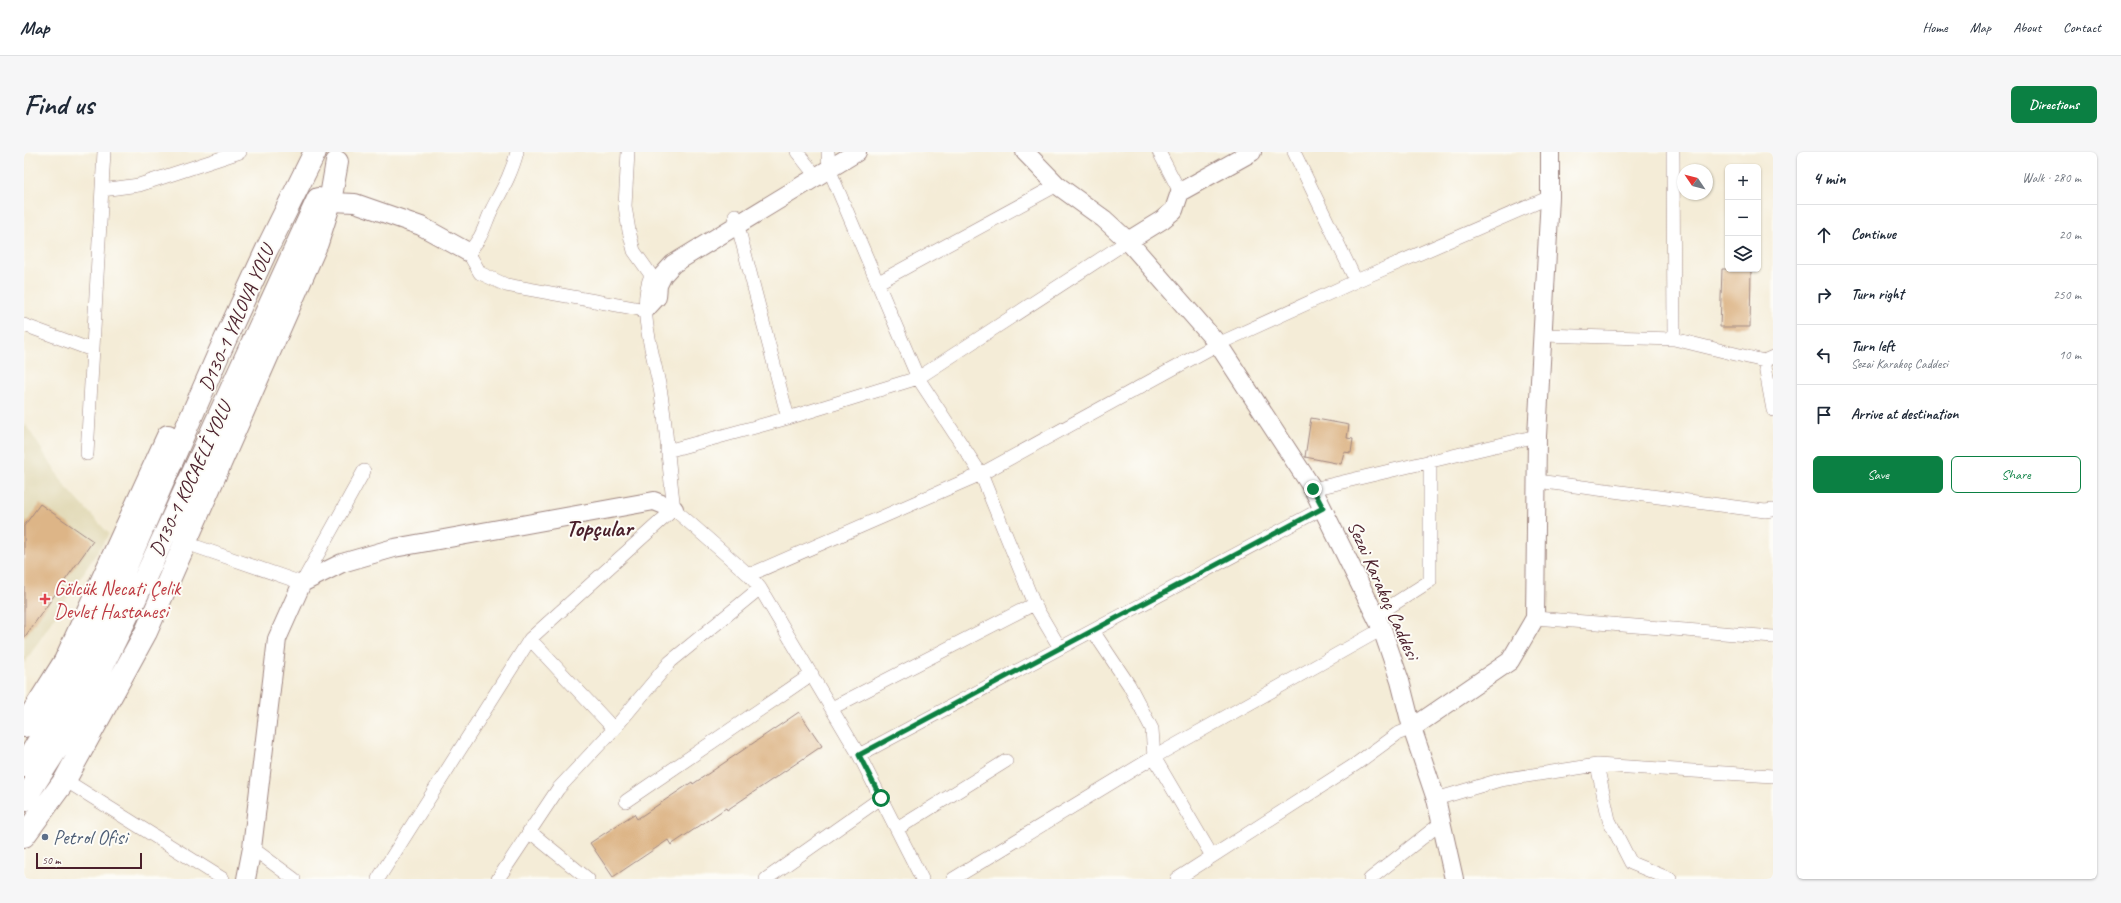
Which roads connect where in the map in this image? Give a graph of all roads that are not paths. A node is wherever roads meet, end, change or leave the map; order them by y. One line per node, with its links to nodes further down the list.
1 (104, 152): 18 (street)
2 (240, 152): 18 (street)
3 (316, 152): 26 (highway, D130-1 YALOVA YOLU)
4 (517, 152): 24 (street)
5 (628, 152): 25 (street)
6 (797, 152): 16 (street)
7 (843, 152): 16 (street)
8 (857, 152): 16 (street)
9 (1025, 152): 17 (street, Sezai Karakoç Caddesi)
10 (1159, 152): 19 (street)
11 (1252, 152): 19 (street)
12 (1294, 152): 27 (street)
13 (1550, 152): 20 (street)
14 (1673, 152): 32 (street)
15 (340, 157): 21 (highway); 75 (highway, D130-1 KOCAELİ YOLU)
16 (824, 163): 22 (street); 28 (street)
17 (1057, 185): 23 (street, Sezai Karakoç Caddesi); 28 (street)
18 (102, 190): 34 (street)
19 (1180, 192): 23 (street)
20 (1550, 197): 27 (street); 31 (street)
21 (330, 202): 24 (street); 50 (highway)
22 (736, 220): 25 (street); 29 (street); 38 (street)
23 (1128, 241): 33 (street, Sezai Karakoç Caddesi); 36 (street)
24 (468, 252): 29 (street)
25 (651, 274): 29 (street)
26 (252, 280): 63 (highway); 70 (highway, D130-1 YALOVA YOLU)
27 (1356, 281): 33 (street)
28 (879, 282): 36 (street)
29 (645, 310): 40 (street)
30 (24, 325): 34 (street)
31 (1542, 335): 32 (street); 39 (street)
32 (1674, 339): 35 (street)
33 (1218, 344): 44 (street); 46 (street, Sezai Karakoç Caddesi)
34 (92, 350): 41 (street)
35 (1769, 359): 37 (street)
36 (918, 378): 38 (street); 44 (street)
37 (1773, 410)
38 (788, 418): 40 (street)
39 (1537, 436): 42 (street); 45 (street)
40 (666, 451): 48 (street)
41 (88, 454)
42 (1430, 462): 46 (street); 56 (street)
43 (364, 471): 52 (street)
44 (981, 474): 51 (street); 54 (street)
45 (1537, 480): 49 (street); 55 (street)
46 (1313, 489): 47 (street, Sezai Karakoç Caddesi)
47 (1323, 508): 56 (street, Sezai Karakoç Caddesi); 57 (street)
48 (674, 509): 51 (street); 52 (street); 59 (street)
49 (1773, 510)
50 (183, 542): 52 (street); 72 (highway)
51 (749, 575): 53 (street)
52 (302, 583): 81 (street)
53 (760, 588): 61 (street); 65 (street)
54 (1034, 604): 60 (street); 62 (street)
55 (1535, 618): 58 (street); 64 (street)
56 (1378, 623): 64 (street, Sezai Karakoç Caddesi); 67 (street)
57 (1093, 631): 60 (street); 67 (street)
58 (1773, 637)
59 (530, 639): 65 (street); 86 (street)
60 (1060, 648): 66 (street)
61 (812, 674): 62 (street); 76 (street)
62 (832, 708): 66 (street)
63 (24, 726)
64 (1412, 728): 74 (street, Sezai Karakoç Caddesi); 82 (street)
65 (614, 729): 79 (street)
66 (859, 755): 73 (street)
67 (1154, 757): 82 (street); 91 (street)
68 (1006, 761): 78 (street)
69 (1597, 765): 71 (street); 74 (street); 95 (street)
70 (24, 766)
71 (1773, 776)
72 (65, 780): 80 (highway); 83 (street)
73 (881, 798): 78 (street); 89 (street)
74 (1436, 799): 77 (street, Sezai Karakoç Caddesi)
75 (24, 800)
76 (626, 801)
77 (1441, 823): 93 (street); 94 (street, Sezai Karakoç Caddesi)
78 (897, 829): 90 (street)
79 (529, 831): 87 (street); 88 (street)
80 (24, 836)
81 (252, 848): 84 (street); 85 (street)
82 (1212, 856): 92 (street)
83 (223, 879)
84 (246, 879)
85 (294, 879)
86 (378, 879)
87 (498, 879)
88 (588, 879)
89 (766, 879)
90 (922, 879)
91 (953, 879)
92 (1177, 879)
93 (1370, 879)
94 (1454, 879)
95 (1670, 879)

